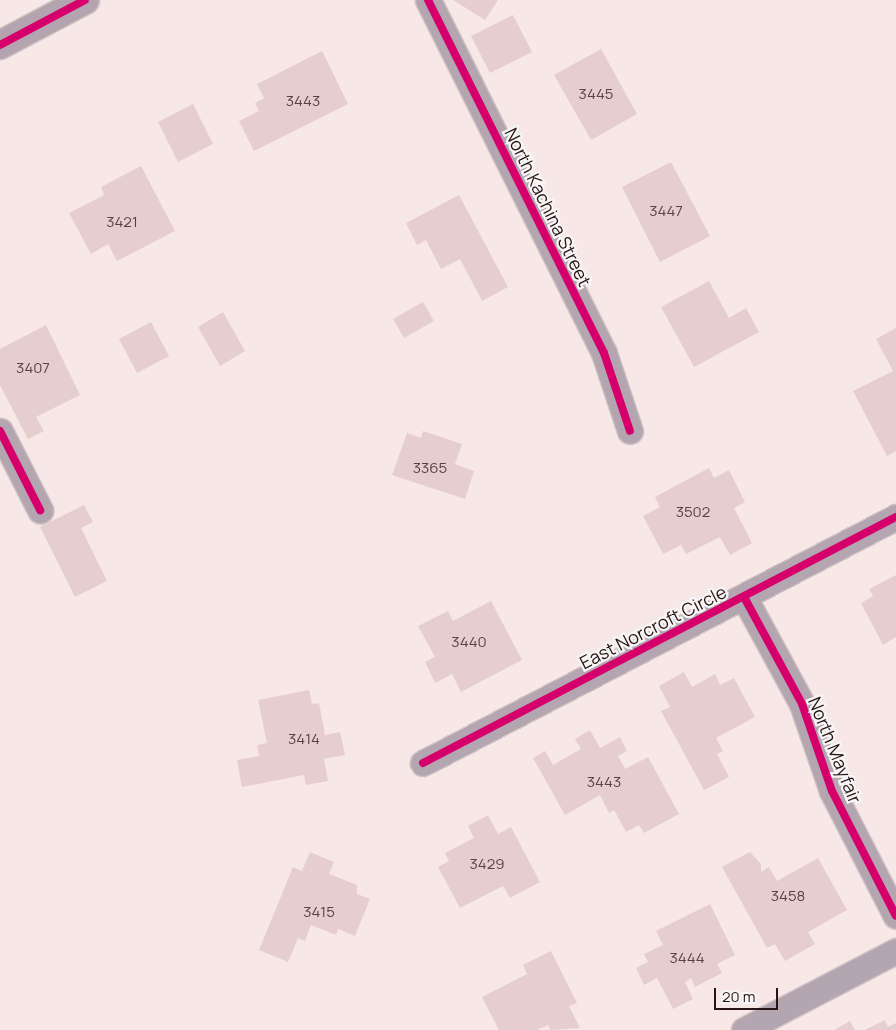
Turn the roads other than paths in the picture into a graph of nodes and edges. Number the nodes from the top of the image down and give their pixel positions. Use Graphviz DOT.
graph roads {
  1 [pos="85,0"];
  2 [pos="428,0"];
  3 [pos="0,45"];
  4 [pos="0,431"];
  5 [pos="630,431"];
  6 [pos="40,510"];
  7 [pos="896,517"];
  8 [pos="744,597"];
  9 [pos="423,763"];
  10 [pos="896,916"];
  11 [pos="896,951"];
  12 [pos="744,1030"];
  1 -- 3 [label="main road"];
  2 -- 5 [label="street, North Kachina Street"];
  4 -- 6 [label="street"];
  7 -- 8 [label="street, East Norcroft Circle"];
  8 -- 9 [label="street, East Norcroft Circle"];
  8 -- 10 [label="street, North Mayfair"];
  11 -- 12 [label="street"];
}
